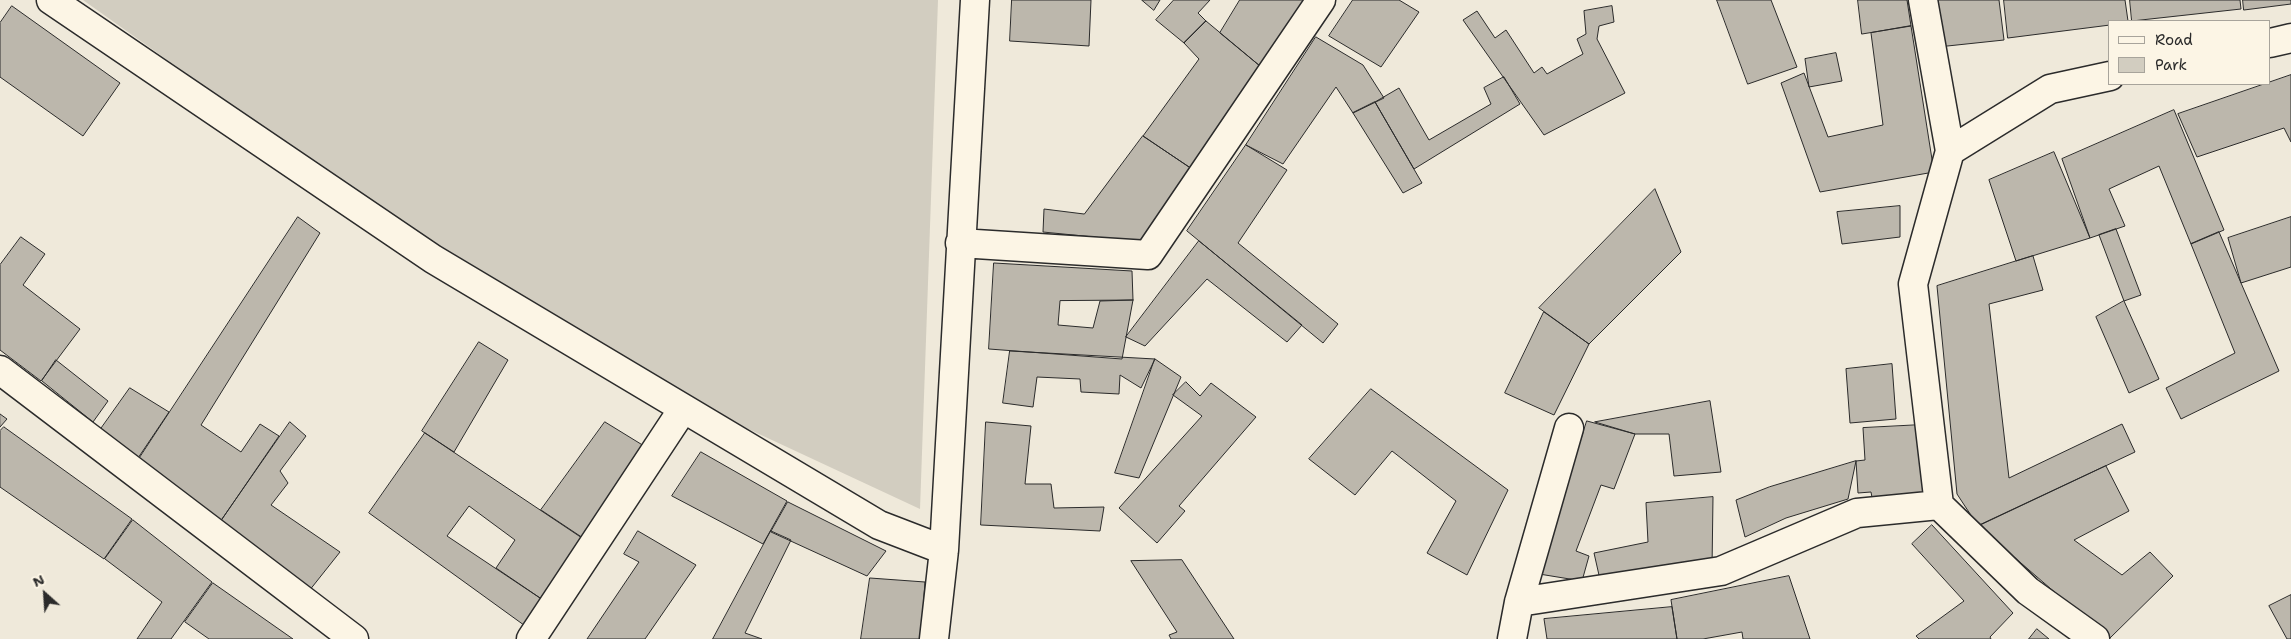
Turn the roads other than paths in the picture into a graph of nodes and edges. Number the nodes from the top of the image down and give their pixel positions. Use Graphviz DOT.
graph roads {
  1 [pos="51,0"];
  2 [pos="975,0"];
  3 [pos="1321,0"];
  4 [pos="1923,0"];
  5 [pos="2291,38"];
  6 [pos="2271,43"];
  7 [pos="2108,76"];
  8 [pos="1950,151"];
  9 [pos="960,243"];
  10 [pos="0,370"];
  11 [pos="684,409"];
  12 [pos="1569,428"];
  13 [pos="1939,505"];
  14 [pos="944,550"];
  15 [pos="1519,602"];
  16 [pos="354,639"];
  17 [pos="531,639"];
  18 [pos="934,639"];
  19 [pos="1512,639"];
  20 [pos="2095,639"];
  1 -- 11 [label="street"];
  2 -- 9 [label="street"];
  3 -- 9 [label="street"];
  4 -- 8 [label="street"];
  5 -- 6 [label="street"];
  7 -- 8 [label="street"];
  8 -- 13 [label="street"];
  9 -- 14 [label="street"];
  10 -- 16 [label="street"];
  11 -- 14 [label="street"];
  11 -- 17 [label="street"];
  12 -- 15 [label="street"];
  13 -- 15 [label="street"];
  13 -- 20 [label="street"];
  14 -- 18 [label="street"];
  15 -- 19 [label="street"];
}
